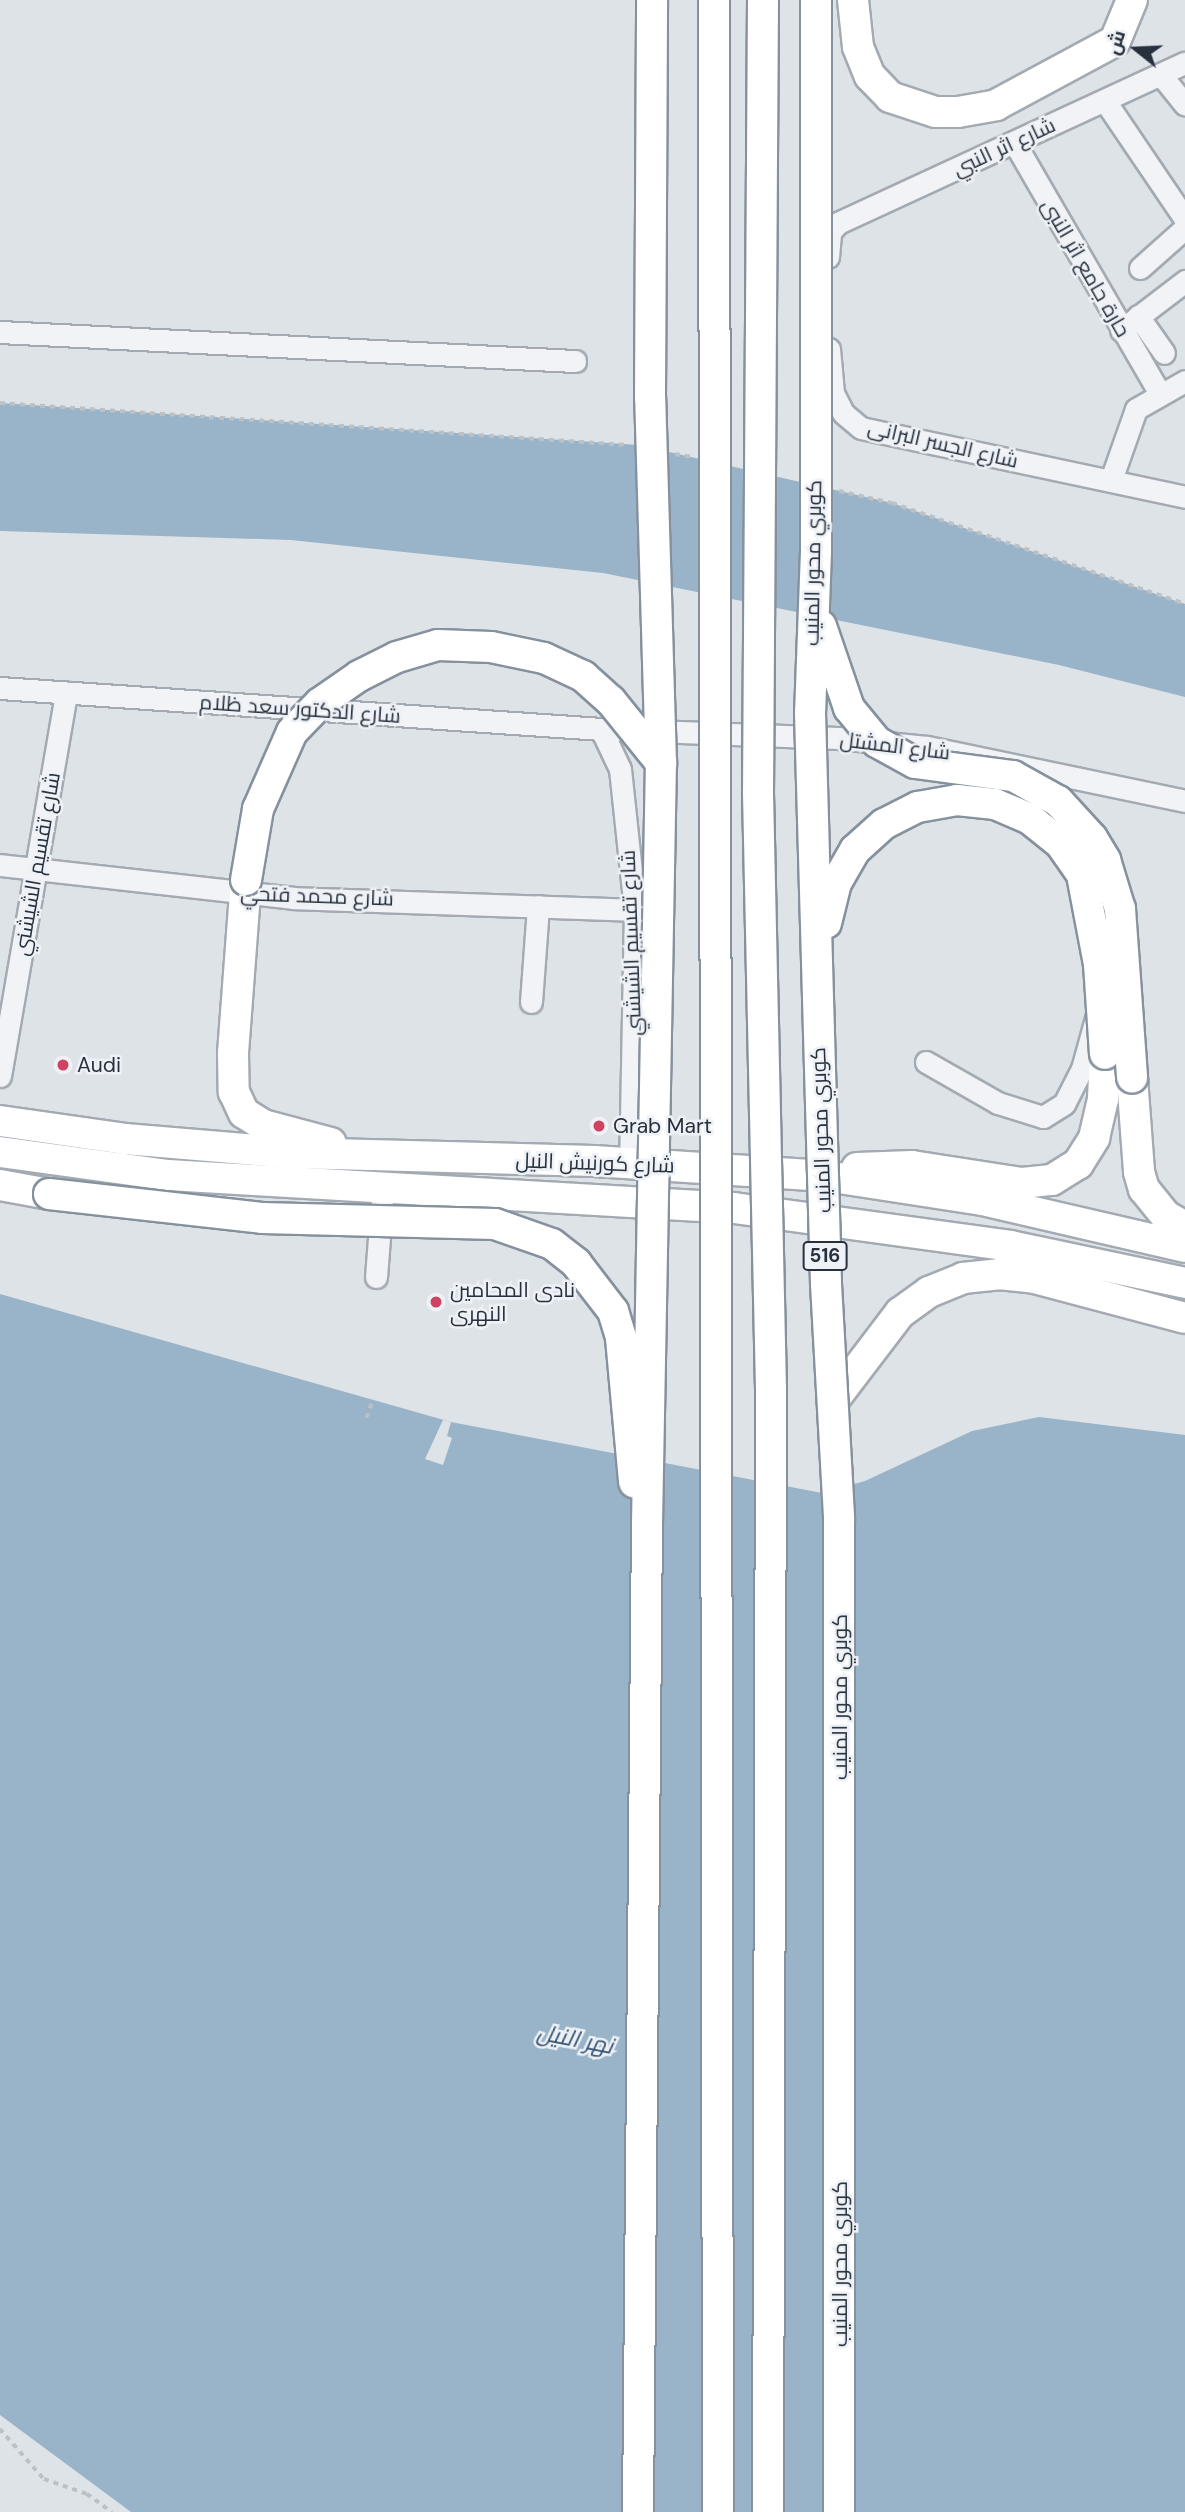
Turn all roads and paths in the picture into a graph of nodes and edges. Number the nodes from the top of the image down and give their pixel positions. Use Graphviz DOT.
graph roads {
  1 [pos="652,0"];
  2 [pos="714,0"];
  3 [pos="763,0"];
  4 [pos="816,0"];
  5 [pos="853,0"];
  6 [pos="1132,0"];
  7 [pos="1184,62"];
  8 [pos="1161,75"];
  9 [pos="1105,101"];
  10 [pos="1185,106"];
  11 [pos="1014,142"];
  12 [pos="1185,219"];
  13 [pos="1185,228"];
  14 [pos="830,232"];
  15 [pos="1140,268"];
  16 [pos="1185,281"];
  17 [pos="1138,316"];
  18 [pos="1121,330"];
  19 [pos="0,332"];
  20 [pos="1164,353"];
  21 [pos="575,361"];
  22 [pos="1185,381"];
  23 [pos="1160,394"];
  24 [pos="0,403"];
  25 [pos="639,446"];
  26 [pos="666,452"];
  27 [pos="706,461"];
  28 [pos="1111,480"];
  29 [pos="826,488"];
  30 [pos="1185,497"];
  31 [pos="1185,604"];
  32 [pos="815,608"];
  33 [pos="0,688"];
  34 [pos="66,693"];
  35 [pos="601,729"];
  36 [pos="661,763"];
  37 [pos="1018,765"];
  38 [pos="1185,801"];
  39 [pos="0,865"];
  40 [pos="36,871"];
  41 [pos="246,887"];
  42 [pos="538,906"];
  43 [pos="635,910"];
  44 [pos="817,997"];
  45 [pos="531,1002"];
  46 [pos="1,1062"];
  47 [pos="926,1062"];
  48 [pos="0,1121"];
  49 [pos="0,1152"];
  50 [pos="382,1156"];
  51 [pos="629,1162"];
  52 [pos="826,1176"];
  53 [pos="0,1185"];
  54 [pos="383,1186"];
  55 [pos="1185,1227"];
  56 [pos="1185,1247"];
  57 [pos="376,1277"];
  58 [pos="1185,1283"];
  59 [pos="1185,1318"];
  60 [pos="836,1397"];
  61 [pos="373,1400"];
  62 [pos="366,1418"];
  63 [pos="647,1524"];
  64 [pos="0,2429"];
  65 [pos="112,2512"];
  66 [pos="638,2512"];
  67 [pos="718,2512"];
  68 [pos="768,2512"];
  69 [pos="839,2512"];
  1 -- 36 [label="highway, bridge"];
  2 -- 67 [label="highway, bridge"];
  3 -- 68 [label="highway, bridge"];
  4 -- 32 [label="highway, كوبري محور المنيب / 516, bridge"];
  5 -- 6 [label="highway"];
  7 -- 8 [label="street, شارع اثر النبي"];
  8 -- 9 [label="street, شارع اثر النبي"];
  8 -- 10 [label="street"];
  9 -- 11 [label="street, شارع اثر النبي"];
  9 -- 12 [label="street"];
  11 -- 14 [label="street, شارع اثر النبي"];
  11 -- 18 [label="street, حارة جامع اثر النبى"];
  13 -- 15 [label="street"];
  14 -- 28 [label="street, شارع الجسر البرانى"];
  16 -- 17 [label="street"];
  17 -- 18 [label="street"];
  17 -- 20 [label="street"];
  18 -- 23 [label="street, حارة جامع اثر النبى"];
  19 -- 21 [label="street"];
  22 -- 23 [label="street"];
  23 -- 28 [label="street"];
  24 -- 25 [label="path"];
  26 -- 27 [label="path"];
  28 -- 30 [label="street, شارع الجسر البرانى"];
  29 -- 31 [label="path"];
  32 -- 44 [label="highway, كوبري محور المنيب / 516, bridge"];
  32 -- 55 [label="highway, bridge"];
  33 -- 34 [label="street, شارع الدكتور سعد ظلام"];
  34 -- 35 [label="street, شارع الدكتور سعد ظلام"];
  34 -- 40 [label="street, شارع تقسيم الشيشني"];
  35 -- 37 [label="street, شارع المشتل"];
  35 -- 43 [label="street, شارع تقسيم الشيشني"];
  36 -- 41 [label="highway, bridge"];
  36 -- 63 [label="highway, bridge"];
  37 -- 38 [label="street, شارع المشتل"];
  37 -- 47 [label="street"];
  39 -- 40 [label="street, شارع محمد فتحي"];
  40 -- 41 [label="street, شارع محمد فتحي"];
  40 -- 46 [label="street, شارع تقسيم الشيشني"];
  41 -- 42 [label="street, شارع محمد فتحي"];
  41 -- 50 [label="highway"];
  42 -- 43 [label="street, شارع محمد فتحي"];
  42 -- 45 [label="street"];
  43 -- 51 [label="street, شارع تقسيم الشيشني"];
  44 -- 52 [label="highway, bridge"];
  44 -- 60 [label="highway, كوبري محور المنيب / 516, bridge"];
  48 -- 50 [label="highway, شارع كورنيش النيل"];
  49 -- 54 [label="highway, شارع كورنيش النيل"];
  50 -- 51 [label="highway, شارع كورنيش النيل"];
  51 -- 52 [label="highway, شارع كورنيش النيل"];
  52 -- 56 [label="highway, شارع كورنيش النيل"];
  53 -- 63 [label="highway, bridge"];
  54 -- 57 [label="street"];
  54 -- 58 [label="highway, شارع كورنيش النيل"];
  59 -- 60 [label="highway"];
  60 -- 69 [label="highway, كوبري محور المنيب / 516, bridge"];
  61 -- 62 [label="path"];
  63 -- 66 [label="highway, bridge"];
  64 -- 65 [label="path"];
}
